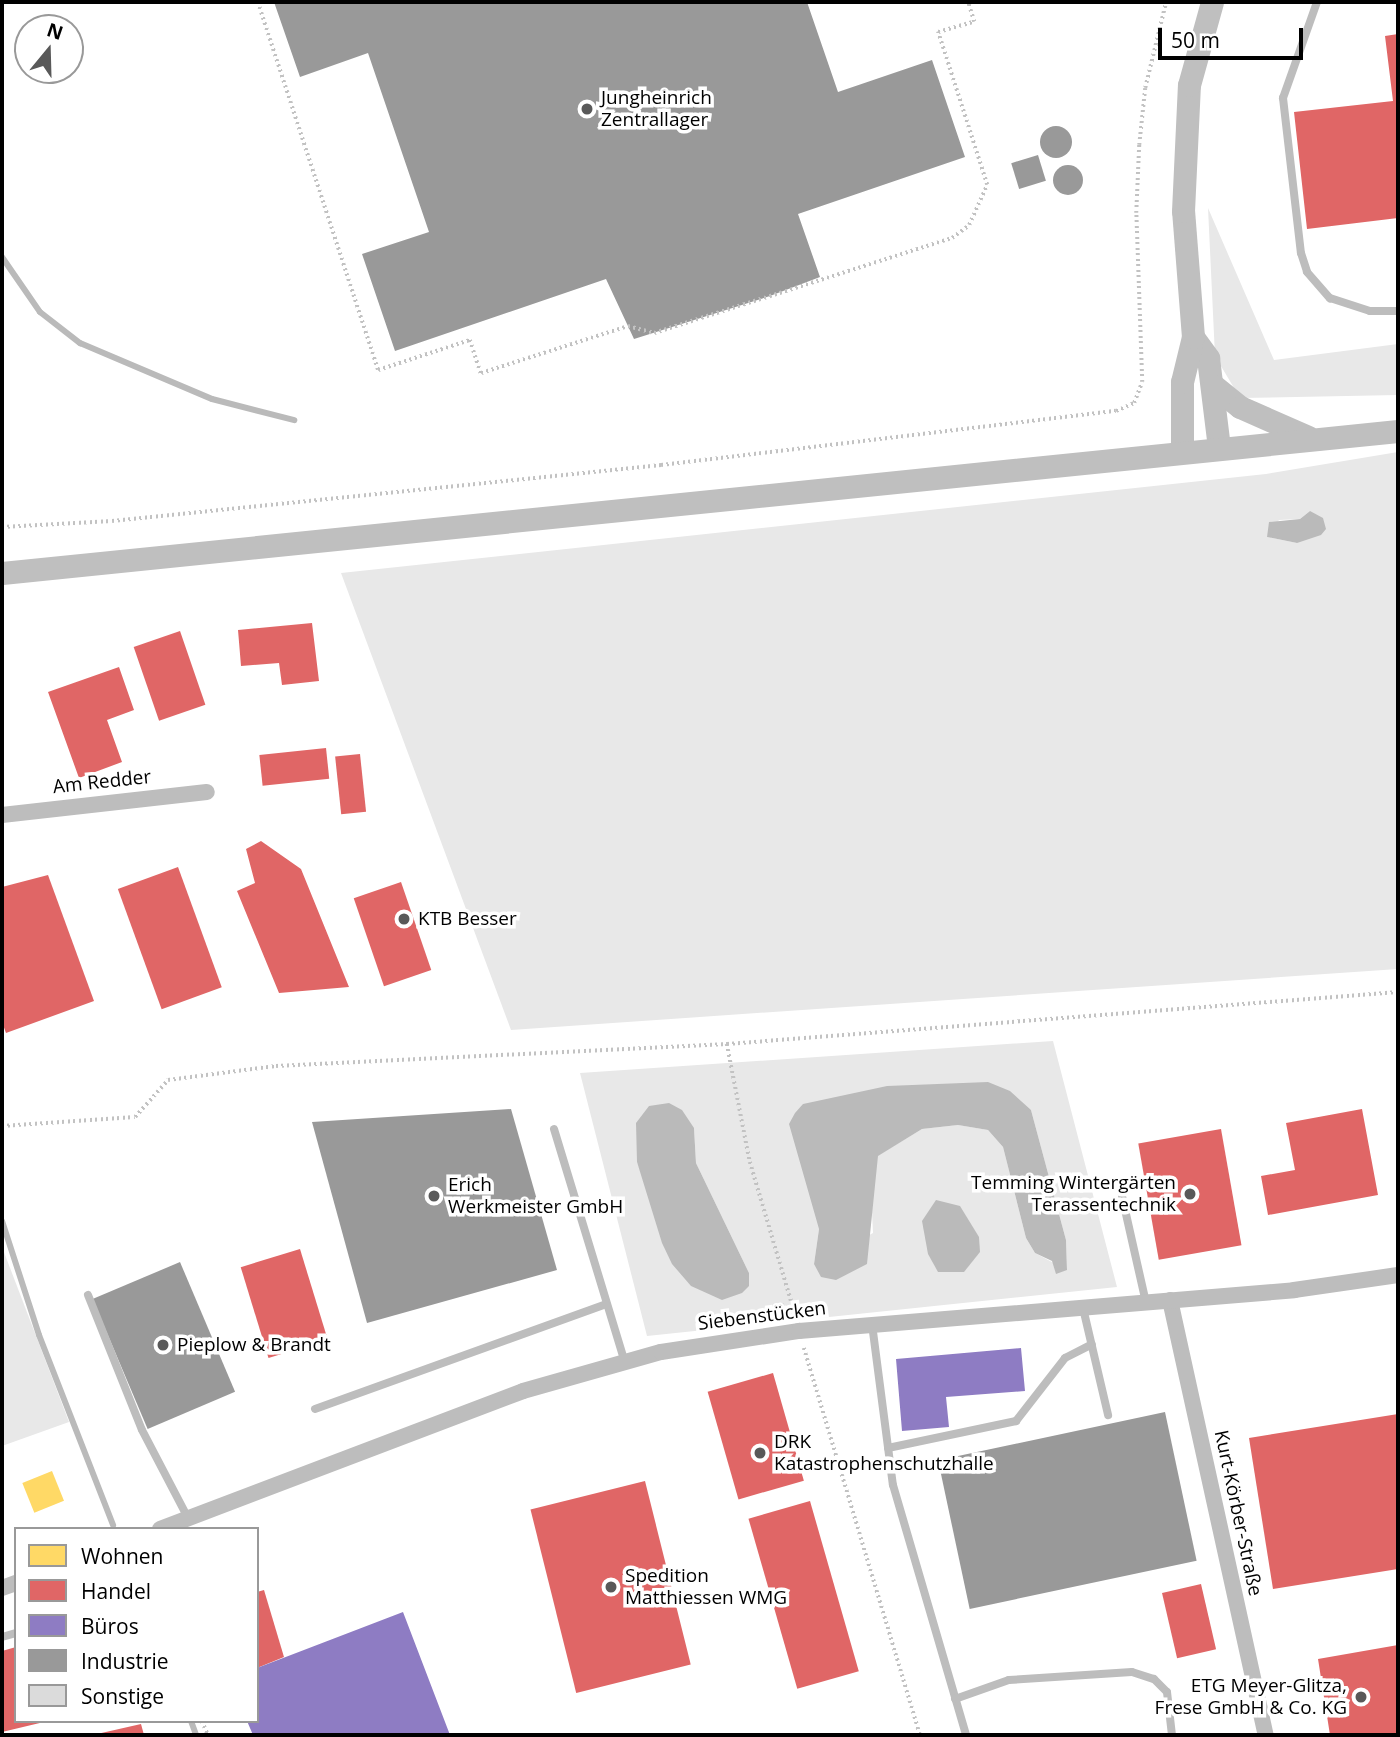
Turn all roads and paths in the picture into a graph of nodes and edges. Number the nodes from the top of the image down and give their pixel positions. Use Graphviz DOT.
graph roads {
  1 [pos="258,2"];
  2 [pos="968,2"];
  3 [pos="1166,2"];
  4 [pos="1212,2"];
  5 [pos="1317,2"];
  6 [pos="1398,311"];
  7 [pos="1193,337"];
  8 [pos="1214,386"];
  9 [pos="1398,431"];
  10 [pos="1311,438"];
  11 [pos="1219,448"];
  12 [pos="1182,452"];
  13 [pos="2,527"];
  14 [pos="2,573"];
  15 [pos="206,792"];
  16 [pos="2,815"];
  17 [pos="1398,992"];
  18 [pos="727,1044"];
  19 [pos="2,1126"];
  20 [pos="554,1129"];
  21 [pos="1119,1184"];
  22 [pos="1398,1275"];
  23 [pos="88,1296"];
  24 [pos="1170,1300"];
  25 [pos="1146,1303"];
  26 [pos="606,1304"];
  27 [pos="1083,1308"];
  28 [pos="872,1324"];
  29 [pos="799,1331"];
  30 [pos="1092,1344"];
  31 [pos="624,1360"];
  32 [pos="315,1409"];
  33 [pos="1108,1415"];
  34 [pos="888,1448"];
  35 [pos="188,1518"];
  36 [pos="165,1527"];
  37 [pos="955,1699"];
  38 [pos="920,1735"];
  39 [pos="966,1735"];
  40 [pos="1172,1735"];
  41 [pos="1266,1735"];
  1 -- 2 [label="path"];
  3 -- 13 [label="path"];
  4 -- 7 [label="main road"];
  5 -- 6 [label="lane"];
  7 -- 8 [label="main road"];
  7 -- 12 [label="main road"];
  8 -- 10 [label="main road"];
  8 -- 11 [label="main road"];
  9 -- 10 [label="main road"];
  10 -- 11 [label="main road"];
  11 -- 12 [label="main road"];
  12 -- 14 [label="main road"];
  15 -- 16 [label="street, Am Redder"];
  17 -- 18 [label="path"];
  18 -- 19 [label="path"];
  18 -- 29 [label="path"];
  20 -- 26 [label="lane"];
  21 -- 25 [label="lane"];
  22 -- 24 [label="street, Siebenstücken"];
  23 -- 35 [label="lane"];
  24 -- 25 [label="street, Siebenstücken"];
  24 -- 41 [label="street, Kurt-Körber-Straße"];
  25 -- 27 [label="street, Siebenstücken"];
  26 -- 31 [label="lane"];
  26 -- 32 [label="lane"];
  27 -- 28 [label="street, Siebenstücken"];
  27 -- 30 [label="lane"];
  28 -- 29 [label="street, Siebenstücken"];
  28 -- 34 [label="lane"];
  29 -- 31 [label="street, Siebenstücken"];
  29 -- 38 [label="path"];
  30 -- 33 [label="lane"];
  30 -- 34 [label="lane"];
  31 -- 35 [label="street, Siebenstücken"];
  34 -- 37 [label="lane"];
  35 -- 36 [label="street, Siebenstücken"];
  37 -- 39 [label="lane"];
  37 -- 40 [label="lane"];
}
